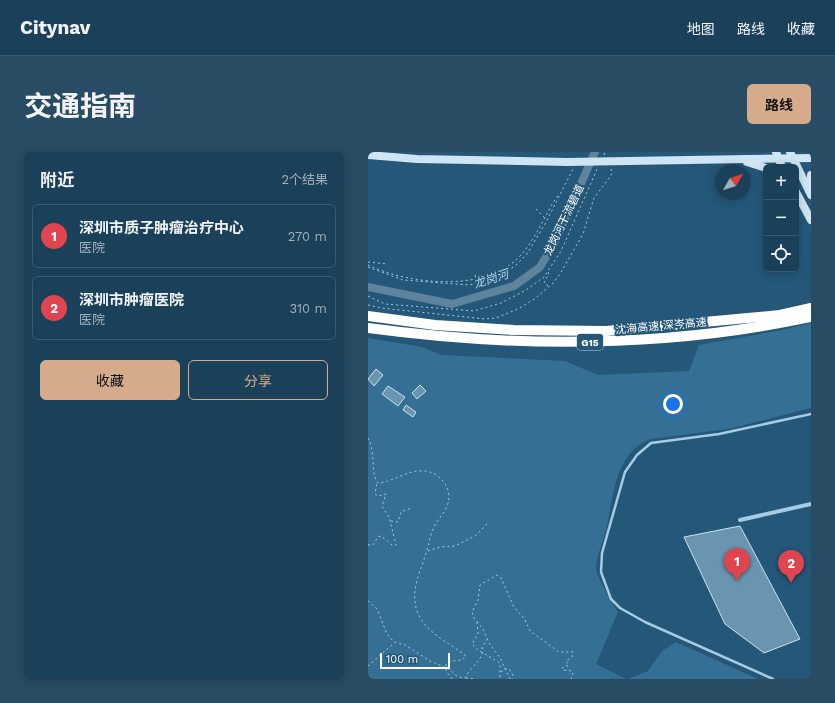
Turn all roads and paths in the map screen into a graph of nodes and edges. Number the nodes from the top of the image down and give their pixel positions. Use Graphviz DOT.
graph roads {
  1 [pos="605,152"];
  2 [pos="368,155"];
  3 [pos="777,155"];
  4 [pos="791,155"];
  5 [pos="811,158"];
  6 [pos="602,159"];
  7 [pos="736,160"];
  8 [pos="611,162"];
  9 [pos="571,164"];
  10 [pos="599,166"];
  11 [pos="763,167"];
  12 [pos="811,175"];
  13 [pos="560,195"];
  14 [pos="811,195"];
  15 [pos="799,198"];
  16 [pos="536,209"];
  17 [pos="544,217"];
  18 [pos="811,220"];
  19 [pos="368,262"];
  20 [pos="387,264"];
  21 [pos="368,265"];
  22 [pos="368,267"];
  23 [pos="547,271"];
  24 [pos="475,276"];
  25 [pos="476,280"];
  26 [pos="548,286"];
  27 [pos="368,296"];
  28 [pos="368,305"];
  29 [pos="811,308"];
  30 [pos="368,316"];
  31 [pos="811,317"];
  32 [pos="368,328"];
  33 [pos="811,414"];
  34 [pos="368,438"];
  35 [pos="377,482"];
  36 [pos="811,504"];
  37 [pos="411,508"];
  38 [pos="740,520"];
  39 [pos="390,521"];
  40 [pos="487,524"];
  41 [pos="368,545"];
  42 [pos="427,551"];
  43 [pos="368,601"];
  44 [pos="476,622"];
  45 [pos="487,639"];
  46 [pos="394,642"];
  47 [pos="368,666"];
  48 [pos="445,667"];
  49 [pos="465,678"];
  50 [pos="469,678"];
  51 [pos="452,679"];
  52 [pos="476,679"];
  53 [pos="500,679"];
  54 [pos="511,679"];
  55 [pos="571,679"];
  56 [pos="773,679"];
  1 -- 6 [label="path"];
  2 -- 9 [label="main road"];
  3 -- 4 [label="main road"];
  3 -- 7 [label="main road"];
  4 -- 5 [label="main road"];
  4 -- 14 [label="main road"];
  7 -- 8 [label="main road"];
  7 -- 11 [label="main road"];
  8 -- 9 [label="main road"];
  8 -- 26 [label="path"];
  9 -- 13 [label="path, 龙岗河干流碧道"];
  10 -- 23 [label="path, 龙岗河干流碧道"];
  12 -- 14 [label="main road"];
  13 -- 17 [label="path"];
  13 -- 22 [label="path, 龙岗河干流碧道"];
  15 -- 18 [label="main road"];
  16 -- 17 [label="path"];
  17 -- 25 [label="path"];
  19 -- 20 [label="path"];
  21 -- 25 [label="path"];
  23 -- 26 [label="path"];
  23 -- 27 [label="path, 龙岗河干流碧道"];
  24 -- 25 [label="path"];
  26 -- 28 [label="path"];
  29 -- 30 [label="highway, 沈海高速 深岑高速 / G15"];
  31 -- 32 [label="highway, 沈海高速 深岑高速 / G15"];
  33 -- 56 [label="lane"];
  34 -- 35 [label="path"];
  35 -- 39 [label="path"];
  35 -- 42 [label="path"];
  36 -- 38 [label="street"];
  37 -- 39 [label="path"];
  39 -- 41 [label="path"];
  40 -- 42 [label="path"];
  42 -- 48 [label="path"];
  43 -- 46 [label="path"];
  44 -- 45 [label="path"];
  44 -- 53 [label="path"];
  44 -- 55 [label="path"];
  45 -- 49 [label="path"];
  45 -- 54 [label="path"];
  46 -- 47 [label="path"];
  46 -- 48 [label="path"];
  48 -- 49 [label="path"];
  48 -- 51 [label="path"];
  49 -- 50 [label="path"];
  50 -- 52 [label="path"];
  53 -- 54 [label="path"];
}
